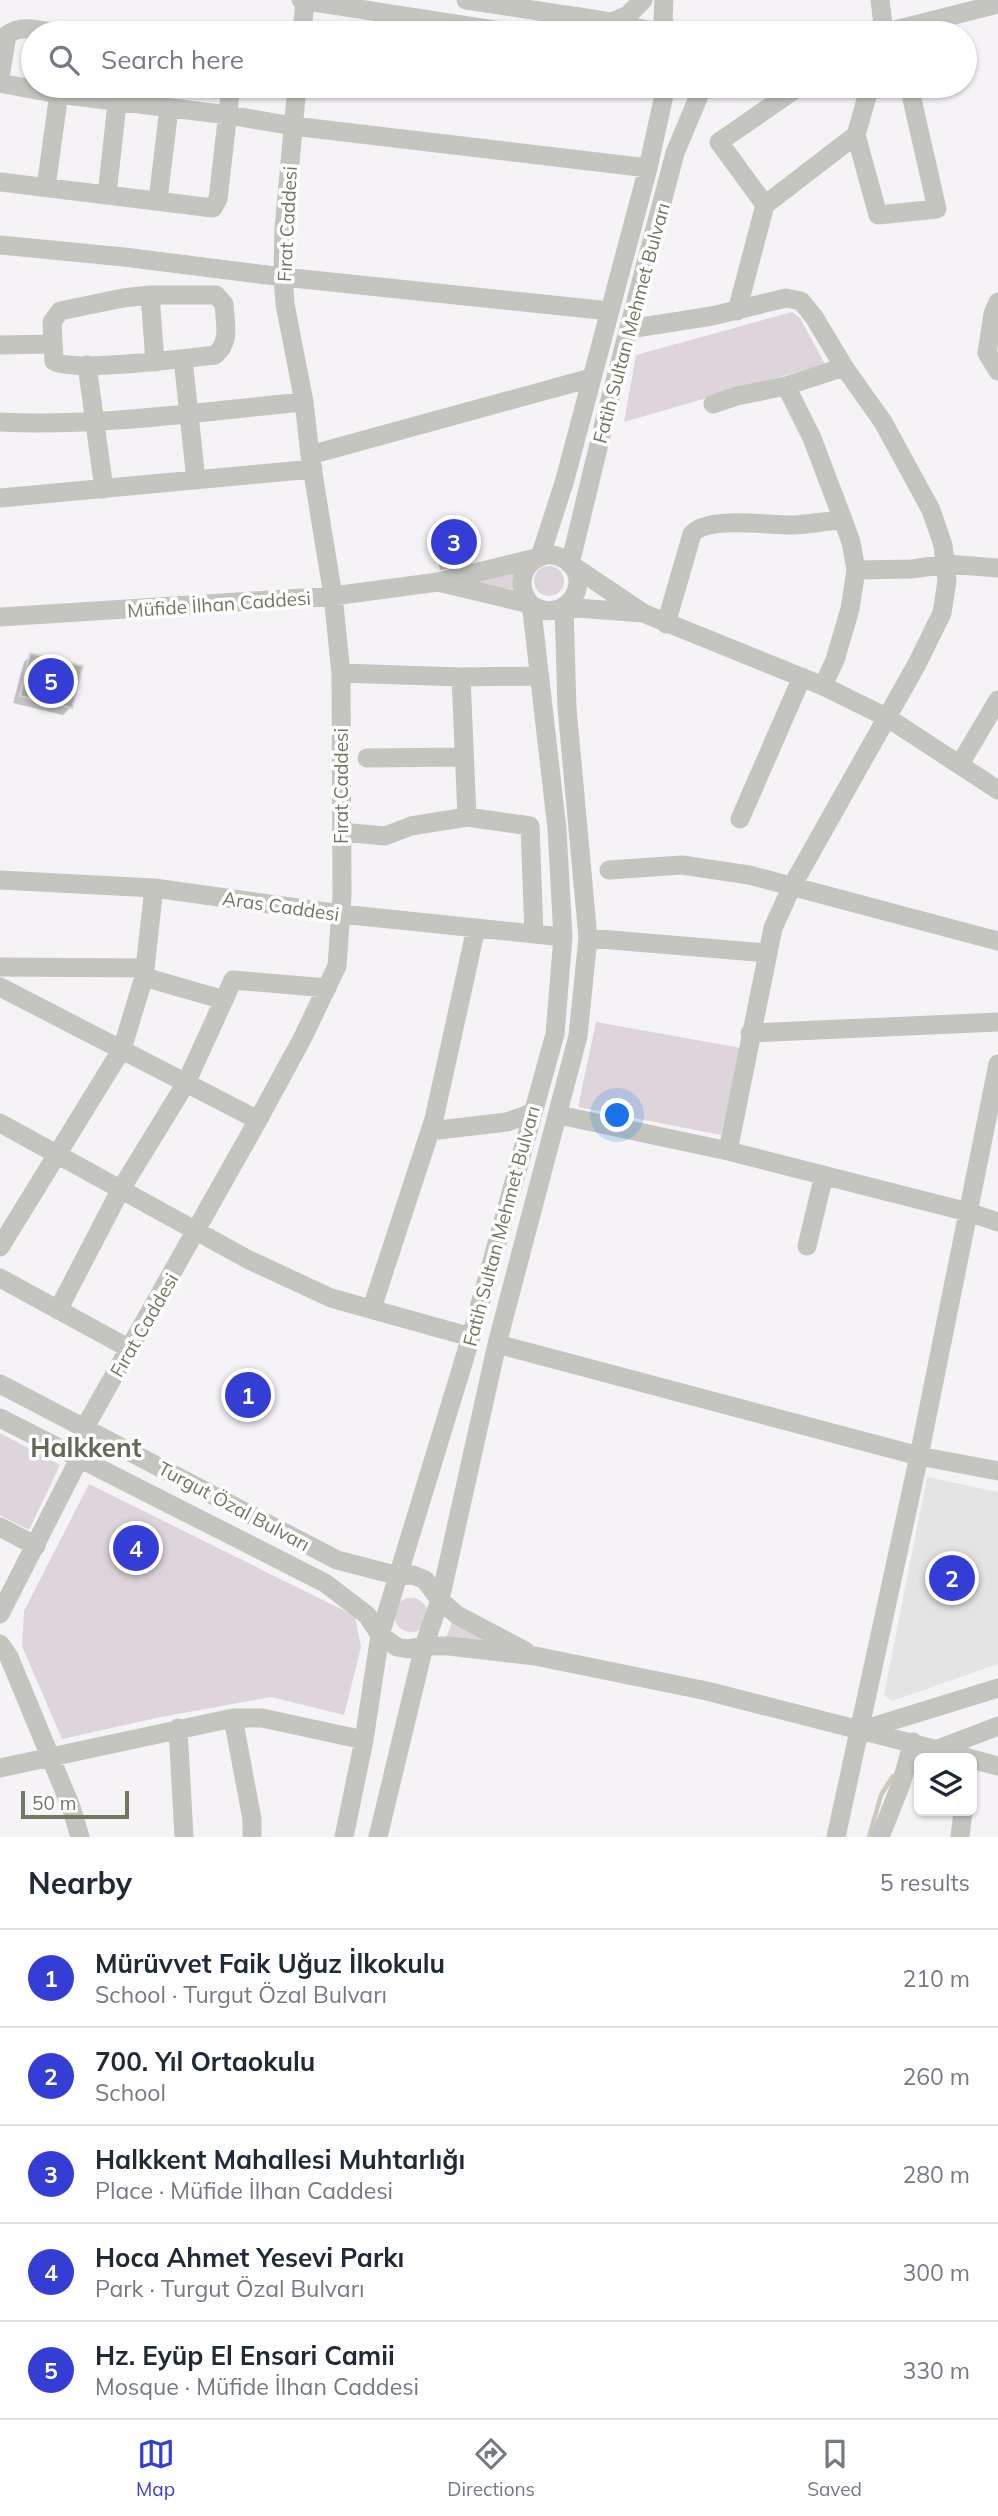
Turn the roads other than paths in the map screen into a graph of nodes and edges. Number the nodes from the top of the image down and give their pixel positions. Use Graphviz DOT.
graph roads {
  1 [pos="303,0"];
  2 [pos="466,0"];
  3 [pos="643,0"];
  4 [pos="664,0"];
  5 [pos="880,0"];
  6 [pos="486,1"];
  7 [pos="998,4"];
  8 [pos="302,21"];
  9 [pos="437,21"];
  10 [pos="606,21"];
  11 [pos="614,21"];
  12 [pos="663,21"];
  13 [pos="882,21"];
  14 [pos="931,21"];
  15 [pos="21,28"];
  16 [pos="0,77"];
  17 [pos="0,83"];
  18 [pos="21,85"];
  19 [pos="58,98"];
  20 [pos="117,98"];
  21 [pos="135,98"];
  22 [pos="230,98"];
  23 [pos="296,98"];
  24 [pos="663,98"];
  25 [pos="698,98"];
  26 [pos="783,98"];
  27 [pos="867,98"];
  28 [pos="912,98"];
  29 [pos="169,108"];
  30 [pos="228,115"];
  31 [pos="293,126"];
  32 [pos="856,135"];
  33 [pos="648,168"];
  34 [pos="0,182"];
  35 [pos="46,187"];
  36 [pos="107,194"];
  37 [pos="158,200"];
  38 [pos="765,205"];
  39 [pos="0,246"];
  40 [pos="282,277"];
  41 [pos="150,295"];
  42 [pos="998,302"];
  43 [pos="610,310"];
  44 [pos="737,311"];
  45 [pos="629,329"];
  46 [pos="53,344"];
  47 [pos="0,345"];
  48 [pos="183,359"];
  49 [pos="155,362"];
  50 [pos="88,365"];
  51 [pos="844,367"];
  52 [pos="998,371"];
  53 [pos="592,378"];
  54 [pos="786,386"];
  55 [pos="304,402"];
  56 [pos="713,404"];
  57 [pos="187,413"];
  58 [pos="94,420"];
  59 [pos="0,422"];
  60 [pos="311,462"];
  61 [pos="196,480"];
  62 [pos="104,489"];
  63 [pos="0,498"];
  64 [pos="843,520"];
  65 [pos="540,557"];
  66 [pos="570,564"];
  67 [pos="947,564"];
  68 [pos="998,568"];
  69 [pos="856,570"];
  70 [pos="438,582"];
  71 [pos="333,596"];
  72 [pos="530,604"];
  73 [pos="564,607"];
  74 [pos="643,613"];
  75 [pos="0,617"];
  76 [pos="666,624"];
  77 [pos="341,673"];
  78 [pos="540,676"];
  79 [pos="461,677"];
  80 [pos="802,677"];
  81 [pos="822,686"];
  82 [pos="998,700"];
  83 [pos="888,718"];
  84 [pos="464,757"];
  85 [pos="367,758"];
  86 [pos="960,764"];
  87 [pos="998,790"];
  88 [pos="467,817"];
  89 [pos="740,819"];
  90 [pos="341,832"];
  91 [pos="609,870"];
  92 [pos="0,880"];
  93 [pos="792,886"];
  94 [pos="154,888"];
  95 [pos="341,914"];
  96 [pos="476,928"];
  97 [pos="534,934"];
  98 [pos="563,937"];
  99 [pos="587,938"];
  100 [pos="998,941"];
  101 [pos="768,953"];
  102 [pos="0,967"];
  103 [pos="145,972"];
  104 [pos="0,987"];
  105 [pos="327,988"];
  106 [pos="224,1000"];
  107 [pos="998,1022"];
  108 [pos="750,1033"];
  109 [pos="122,1049"];
  110 [pos="998,1064"];
  111 [pos="186,1083"];
  112 [pos="532,1113"];
  113 [pos="559,1115"];
  114 [pos="258,1119"];
  115 [pos="0,1123"];
  116 [pos="430,1130"];
  117 [pos="728,1151"];
  118 [pos="56,1153"];
  119 [pos="824,1175"];
  120 [pos="121,1189"];
  121 [pos="968,1212"];
  122 [pos="998,1222"];
  123 [pos="197,1231"];
  124 [pos="807,1246"];
  125 [pos="0,1247"];
  126 [pos="0,1278"];
  127 [pos="372,1308"];
  128 [pos="58,1310"];
  129 [pos="471,1337"];
  130 [pos="497,1344"];
  131 [pos="130,1349"];
  132 [pos="0,1384"];
  133 [pos="0,1419"];
  134 [pos="85,1427"];
  135 [pos="919,1456"];
  136 [pos="79,1459"];
  137 [pos="998,1471"];
  138 [pos="0,1527"];
  139 [pos="36,1546"];
  140 [pos="398,1576"];
  141 [pos="440,1600"];
  142 [pos="0,1614"];
  143 [pos="380,1635"];
  144 [pos="0,1644"];
  145 [pos="424,1646"];
  146 [pos="535,1656"];
  147 [pos="998,1688"];
  148 [pos="233,1718"];
  149 [pos="998,1726"];
  150 [pos="178,1728"];
  151 [pos="858,1731"];
  152 [pos="364,1740"];
  153 [pos="913,1742"];
  154 [pos="939,1749"];
  155 [pos="952,1753"];
  156 [pos="50,1756"];
  157 [pos="977,1760"];
  158 [pos="998,1766"];
  159 [pos="0,1768"];
  160 [pos="962,1816"];
  161 [pos="80,1837"];
  162 [pos="184,1837"];
  163 [pos="252,1837"];
  164 [pos="344,1837"];
  165 [pos="377,1837"];
  166 [pos="836,1837"];
  167 [pos="880,1837"];
  168 [pos="960,1837"];
  1 -- 8 [label="street"];
  1 -- 9 [label="street"];
  2 -- 6 [label="street"];
  3 -- 11 [label="street"];
  4 -- 12 [label="street"];
  5 -- 13 [label="street"];
  6 -- 10 [label="street"];
  7 -- 14 [label="street"];
  15 -- 16 [label="street"];
  17 -- 18 [label="street"];
  19 -- 35 [label="street"];
  20 -- 36 [label="street"];
  21 -- 29 [label="street"];
  22 -- 30 [label="street"];
  23 -- 31 [label="street, Fırat Caddesi"];
  24 -- 33 [label="street, Fatih Sultan Mehmet Bulvarı"];
  25 -- 45 [label="street, Fatih Sultan Mehmet Bulvarı"];
  26 -- 38 [label="street"];
  27 -- 32 [label="street"];
  28 -- 32 [label="street"];
  29 -- 30 [label="street"];
  29 -- 37 [label="street"];
  30 -- 31 [label="street"];
  30 -- 37 [label="street"];
  31 -- 33 [label="street"];
  31 -- 40 [label="street, Fırat Caddesi"];
  32 -- 38 [label="street"];
  33 -- 43 [label="street, Fatih Sultan Mehmet Bulvarı"];
  34 -- 35 [label="street"];
  35 -- 36 [label="street"];
  36 -- 37 [label="street"];
  38 -- 44 [label="street"];
  39 -- 40 [label="street"];
  40 -- 43 [label="street"];
  40 -- 55 [label="street, Fırat Caddesi"];
  41 -- 46 [label="street"];
  41 -- 48 [label="street"];
  41 -- 49 [label="street"];
  42 -- 52 [label="street"];
  43 -- 53 [label="street, Fatih Sultan Mehmet Bulvarı"];
  44 -- 45 [label="street"];
  44 -- 51 [label="street"];
  45 -- 66 [label="street, Fatih Sultan Mehmet Bulvarı"];
  46 -- 47 [label="street"];
  46 -- 50 [label="street"];
  48 -- 49 [label="street"];
  48 -- 57 [label="street"];
  49 -- 50 [label="street"];
  50 -- 58 [label="street"];
  51 -- 54 [label="street"];
  51 -- 67 [label="street"];
  53 -- 60 [label="street"];
  53 -- 65 [label="street, Fatih Sultan Mehmet Bulvarı"];
  54 -- 56 [label="street"];
  54 -- 64 [label="street"];
  55 -- 57 [label="street"];
  55 -- 60 [label="street, Fırat Caddesi"];
  57 -- 58 [label="street"];
  57 -- 61 [label="street"];
  58 -- 59 [label="street"];
  58 -- 62 [label="street"];
  60 -- 61 [label="street"];
  60 -- 71 [label="street, Fırat Caddesi"];
  61 -- 62 [label="street"];
  62 -- 63 [label="street"];
  64 -- 69 [label="street"];
  64 -- 76 [label="street"];
  65 -- 66 [label="street"];
  65 -- 70 [label="street"];
  65 -- 72 [label="street"];
  66 -- 73 [label="street"];
  66 -- 74 [label="street"];
  67 -- 68 [label="street"];
  67 -- 69 [label="street"];
  67 -- 83 [label="street"];
  69 -- 81 [label="street"];
  70 -- 71 [label="street, Müfide İlhan Caddesi"];
  70 -- 72 [label="street"];
  71 -- 75 [label="street, Müfide İlhan Caddesi"];
  71 -- 77 [label="street, Fırat Caddesi"];
  72 -- 73 [label="street"];
  72 -- 78 [label="street, Fatih Sultan Mehmet Bulvarı"];
  73 -- 74 [label="street"];
  73 -- 99 [label="street, Fatih Sultan Mehmet Bulvarı"];
  74 -- 76 [label="street"];
  76 -- 80 [label="street"];
  77 -- 79 [label="street"];
  77 -- 90 [label="street, Fırat Caddesi"];
  78 -- 79 [label="street"];
  78 -- 98 [label="street, Fatih Sultan Mehmet Bulvarı"];
  79 -- 84 [label="street"];
  80 -- 81 [label="street"];
  80 -- 89 [label="street"];
  81 -- 83 [label="street"];
  82 -- 86 [label="street"];
  83 -- 86 [label="street"];
  83 -- 93 [label="street"];
  84 -- 85 [label="street"];
  84 -- 88 [label="street"];
  86 -- 87 [label="street"];
  88 -- 90 [label="street"];
  88 -- 97 [label="street"];
  90 -- 95 [label="street, Fırat Caddesi"];
  91 -- 93 [label="street"];
  92 -- 94 [label="street, Aras Caddesi"];
  93 -- 100 [label="street"];
  93 -- 101 [label="street"];
  94 -- 95 [label="street, Aras Caddesi"];
  94 -- 103 [label="street"];
  95 -- 96 [label="street, Aras Caddesi"];
  95 -- 105 [label="street, Fırat Caddesi"];
  96 -- 97 [label="street, Aras Caddesi"];
  96 -- 116 [label="street"];
  97 -- 98 [label="street, Aras Caddesi"];
  98 -- 112 [label="street, Fatih Sultan Mehmet Bulvarı"];
  99 -- 101 [label="street"];
  99 -- 113 [label="street, Fatih Sultan Mehmet Bulvarı"];
  101 -- 108 [label="street"];
  102 -- 103 [label="street"];
  103 -- 106 [label="street"];
  103 -- 109 [label="street"];
  104 -- 109 [label="street"];
  105 -- 106 [label="street"];
  105 -- 114 [label="street, Fırat Caddesi"];
  106 -- 111 [label="street"];
  107 -- 108 [label="street"];
  108 -- 117 [label="street"];
  109 -- 111 [label="street"];
  109 -- 118 [label="street"];
  110 -- 121 [label="street"];
  111 -- 114 [label="street"];
  111 -- 120 [label="street"];
  112 -- 116 [label="street"];
  112 -- 129 [label="street, Fatih Sultan Mehmet Bulvarı"];
  113 -- 117 [label="street"];
  113 -- 130 [label="street, Fatih Sultan Mehmet Bulvarı"];
  114 -- 123 [label="street, Fırat Caddesi"];
  115 -- 118 [label="street"];
  116 -- 127 [label="street"];
  117 -- 119 [label="street"];
  118 -- 120 [label="street"];
  118 -- 125 [label="street"];
  119 -- 121 [label="street"];
  119 -- 124 [label="street"];
  120 -- 123 [label="street"];
  120 -- 128 [label="street"];
  121 -- 122 [label="street"];
  121 -- 135 [label="street"];
  123 -- 127 [label="street"];
  123 -- 131 [label="street, Fırat Caddesi"];
  126 -- 128 [label="street"];
  127 -- 129 [label="street"];
  128 -- 131 [label="street"];
  129 -- 140 [label="street, Fatih Sultan Mehmet Bulvarı"];
  130 -- 135 [label="street"];
  130 -- 141 [label="street, Fatih Sultan Mehmet Bulvarı"];
  131 -- 134 [label="street, Fırat Caddesi"];
  132 -- 134 [label="street, Turgut Özal Bulvarı"];
  133 -- 136 [label="street, Turgut Özal Bulvarı"];
  134 -- 140 [label="street, Turgut Özal Bulvarı"];
  135 -- 137 [label="street"];
  135 -- 151 [label="street"];
  136 -- 139 [label="street"];
  136 -- 143 [label="street, Turgut Özal Bulvarı"];
  138 -- 139 [label="street"];
  139 -- 142 [label="street"];
  140 -- 141 [label="street, Turgut Özal Bulvarı"];
  140 -- 143 [label="street, Fatih Sultan Mehmet Bulvarı"];
  141 -- 145 [label="street, Fatih Sultan Mehmet Bulvarı"];
  141 -- 146 [label="street, Turgut Özal Bulvarı"];
  143 -- 145 [label="street"];
  143 -- 152 [label="street, Fatih Sultan Mehmet Bulvarı"];
  144 -- 156 [label="street"];
  145 -- 146 [label="street"];
  145 -- 165 [label="street, Fatih Sultan Mehmet Bulvarı"];
  146 -- 151 [label="street"];
  147 -- 151 [label="street"];
  148 -- 150 [label="street"];
  148 -- 152 [label="street"];
  148 -- 163 [label="street"];
  149 -- 154 [label="street"];
  150 -- 156 [label="street"];
  150 -- 162 [label="street"];
  151 -- 153 [label="street"];
  151 -- 166 [label="street"];
  152 -- 164 [label="street, Fatih Sultan Mehmet Bulvarı"];
  153 -- 154 [label="street"];
  153 -- 167 [label="street"];
  154 -- 155 [label="street"];
  156 -- 159 [label="street"];
  156 -- 161 [label="street"];
  157 -- 158 [label="street"];
  160 -- 168 [label="street"];
}
